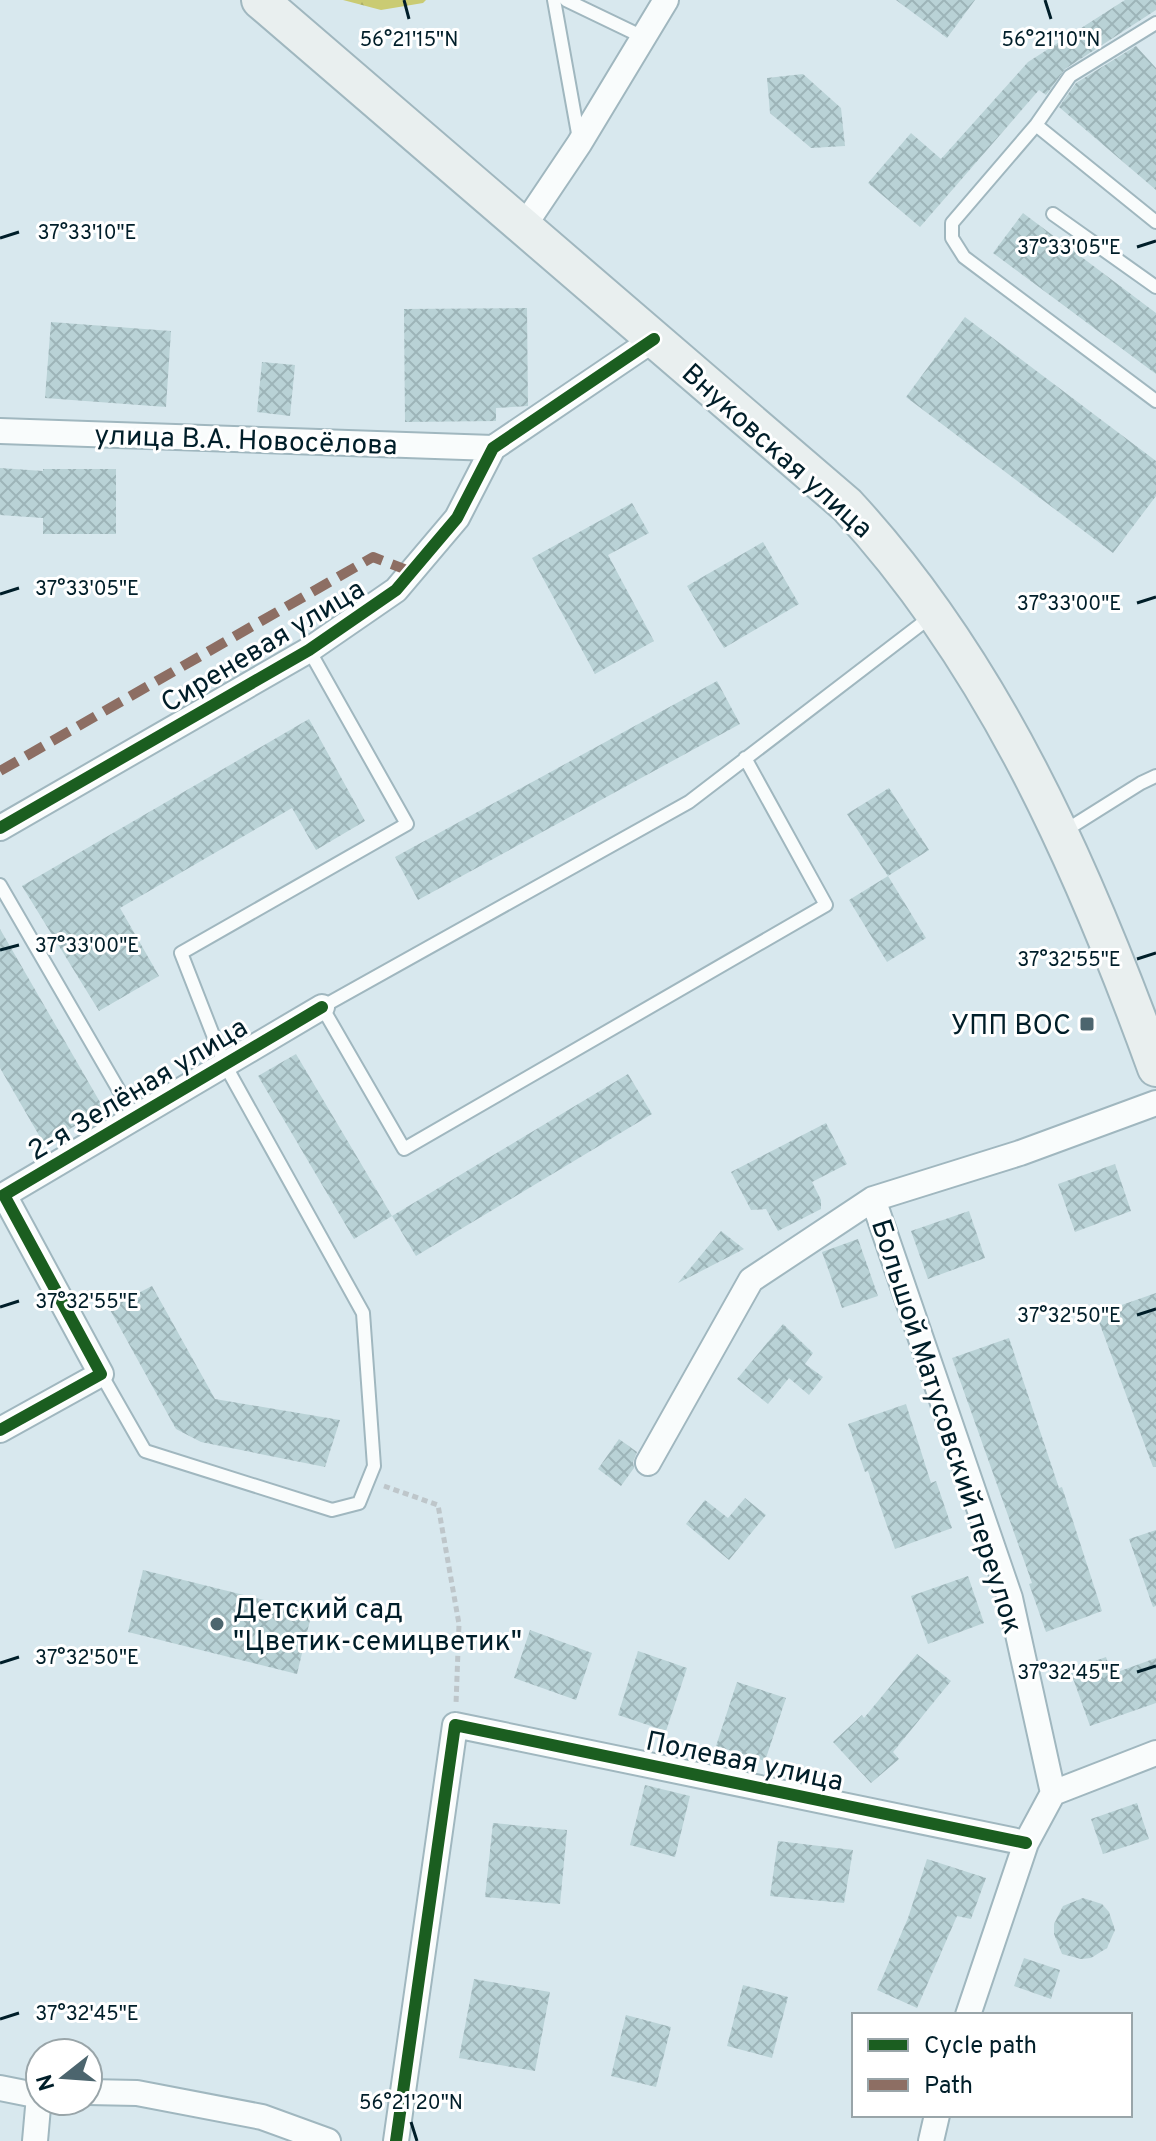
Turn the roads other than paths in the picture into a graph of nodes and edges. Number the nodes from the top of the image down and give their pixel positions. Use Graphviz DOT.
graph roads {
  1 [pos="260,0"];
  2 [pos="554,0"];
  3 [pos="566,0"];
  4 [pos="666,0"];
  5 [pos="1156,23"];
  6 [pos="645,38"];
  7 [pos="1036,125"];
  8 [pos="579,144"];
  9 [pos="1053,214"];
  10 [pos="1156,222"];
  11 [pos="524,226"];
  12 [pos="1156,287"];
  13 [pos="654,339"];
  14 [pos="1156,401"];
  15 [pos="0,431"];
  16 [pos="493,448"];
  17 [pos="935,613"];
  18 [pos="309,650"];
  19 [pos="745,758"];
  20 [pos="1156,776"];
  21 [pos="0,828"];
  22 [pos="1061,834"];
  23 [pos="0,885"];
  24 [pos="322,1007"];
  25 [pos="224,1063"];
  26 [pos="1156,1068"];
  27 [pos="1156,1103"];
  28 [pos="135,1118"];
  29 [pos="2,1192"];
  30 [pos="873,1199"];
  31 [pos="101,1374"];
  32 [pos="0,1430"];
  33 [pos="648,1463"];
  34 [pos="1156,1753"];
  35 [pos="1053,1793"];
  36 [pos="1026,1843"];
  37 [pos="969,2013"];
  38 [pos="0,2088"];
  39 [pos="104,2092"];
  40 [pos="24,2093"];
  41 [pos="38,2117"];
  42 [pos="937,2117"];
  43 [pos="35,2141"];
  44 [pos="328,2141"];
  45 [pos="396,2141"];
  46 [pos="931,2141"];
  1 -- 11 [label="main road, Внуковская улица"];
  2 -- 8 [label="lane"];
  3 -- 6 [label="lane"];
  4 -- 6 [label="street"];
  5 -- 7 [label="lane"];
  6 -- 8 [label="street"];
  7 -- 10 [label="lane"];
  7 -- 14 [label="lane"];
  8 -- 11 [label="street"];
  9 -- 12 [label="lane"];
  11 -- 13 [label="main road, Внуковская улица"];
  13 -- 16 [label="street, Сиреневая улица"];
  13 -- 17 [label="main road, Внуковская улица"];
  15 -- 16 [label="street, улица В.А. Новосёлова"];
  16 -- 18 [label="street, Сиреневая улица"];
  17 -- 19 [label="lane"];
  17 -- 22 [label="main road, Внуковская улица"];
  18 -- 21 [label="street, Сиреневая улица"];
  18 -- 25 [label="lane"];
  19 -- 24 [label="lane"];
  19 -- 24 [label="lane"];
  20 -- 22 [label="lane"];
  22 -- 26 [label="main road, Внуковская улица"];
  23 -- 28 [label="lane"];
  24 -- 25 [label="street, 2-я Зелёная улица"];
  25 -- 28 [label="street, 2-я Зелёная улица"];
  25 -- 31 [label="lane"];
  27 -- 30 [label="street"];
  28 -- 29 [label="street, 2-я Зелёная улица"];
  29 -- 31 [label="street, 2-я Зелёная улица"];
  30 -- 33 [label="street"];
  30 -- 35 [label="street, Большой Матусовский переулок"];
  31 -- 32 [label="street"];
  34 -- 35 [label="street"];
  35 -- 36 [label="street"];
  36 -- 37 [label="street"];
  36 -- 45 [label="street, Полевая улица"];
  38 -- 40 [label="street"];
  39 -- 44 [label="street"];
  41 -- 43 [label="street"];
  42 -- 46 [label="street"];
}
